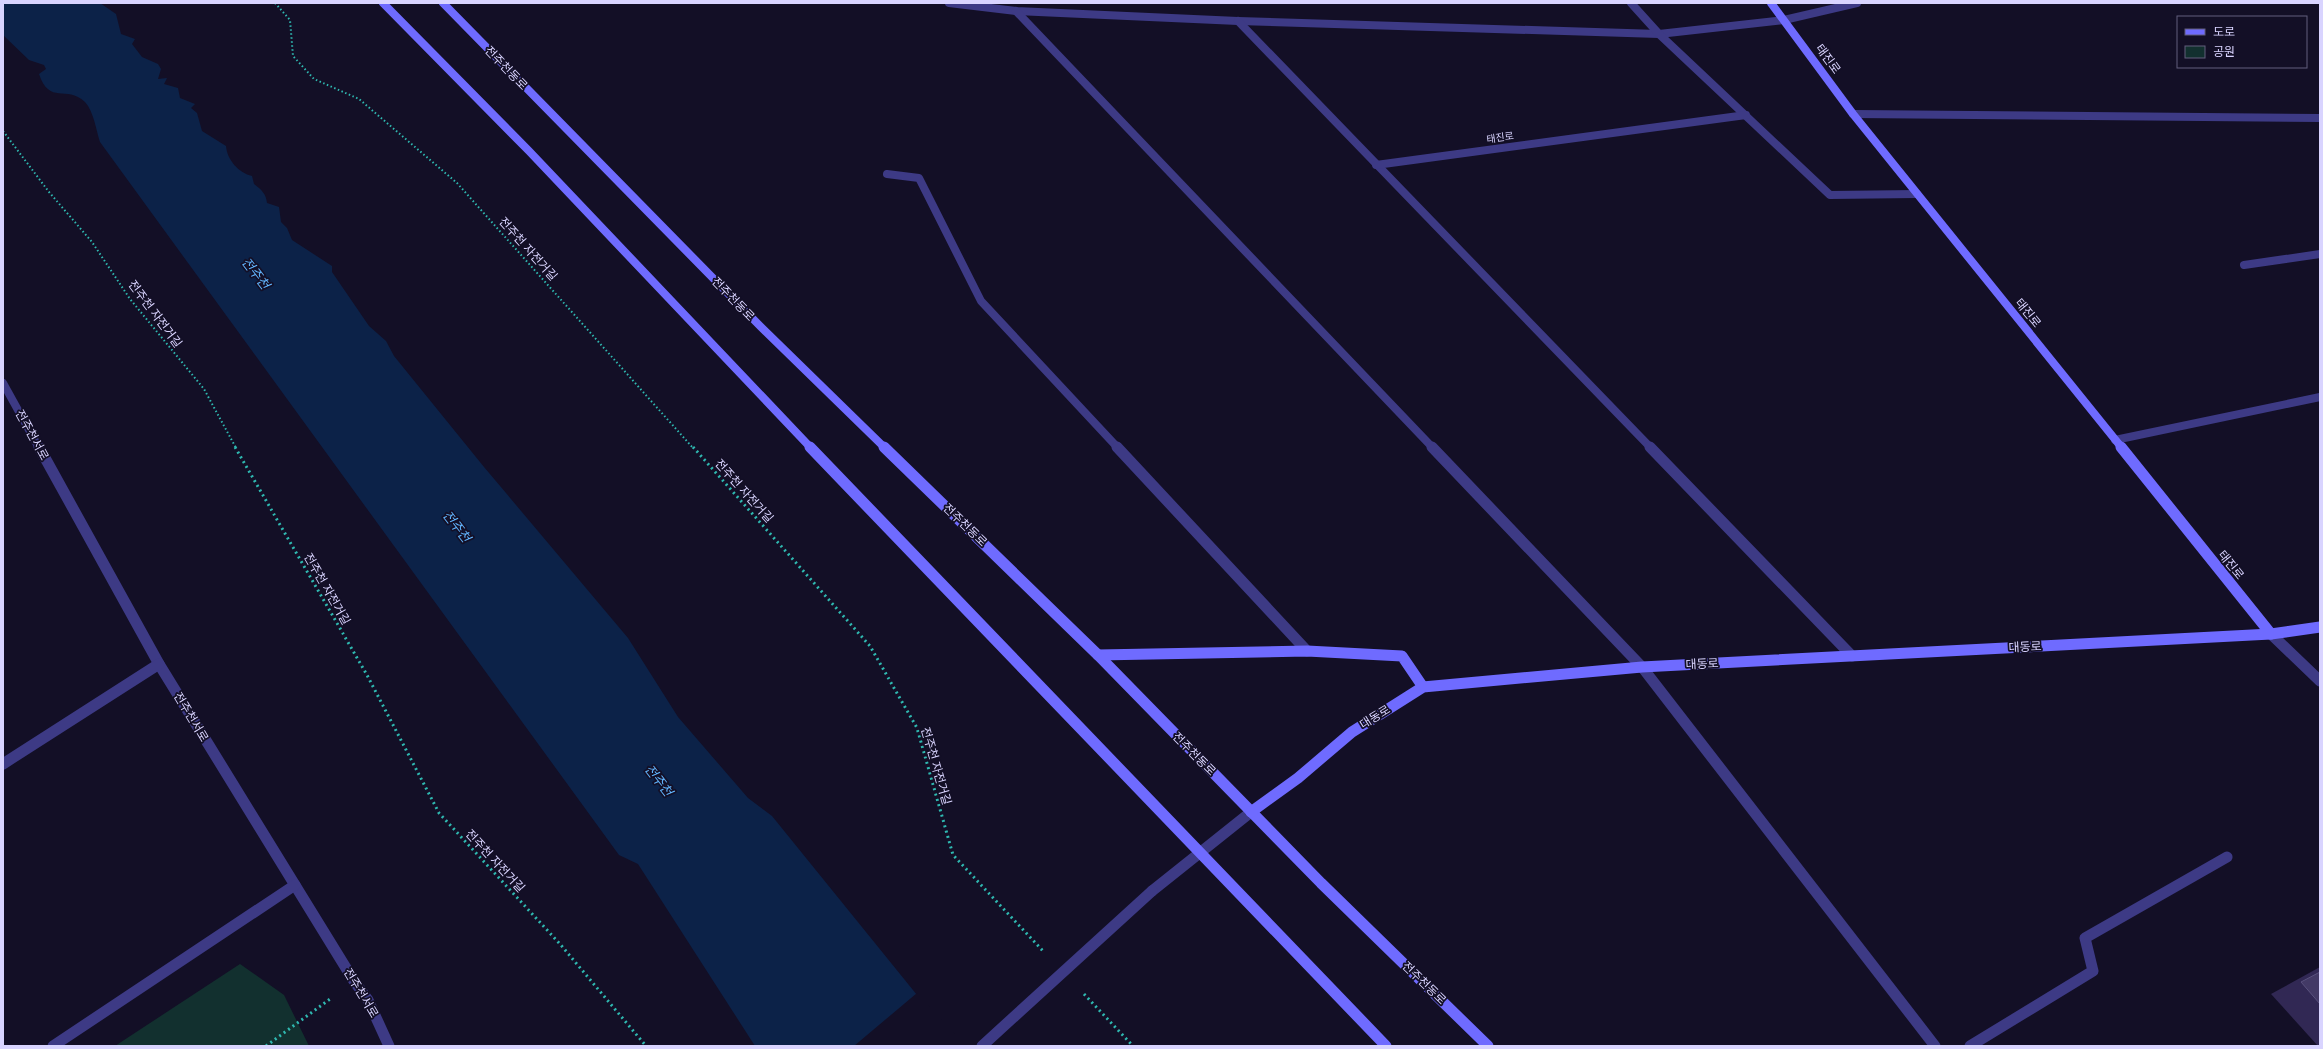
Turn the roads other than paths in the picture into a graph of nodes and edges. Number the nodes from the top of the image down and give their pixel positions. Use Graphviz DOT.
graph roads {
  1 [pos="383,3"];
  2 [pos="443,3"];
  3 [pos="949,3"];
  4 [pos="1631,3"];
  5 [pos="1771,3"];
  6 [pos="1857,3"];
  7 [pos="1016,11"];
  8 [pos="1784,20"];
  9 [pos="1238,21"];
  10 [pos="1660,34"];
  11 [pos="1853,114"];
  12 [pos="1746,115"];
  13 [pos="2320,118"];
  14 [pos="1376,165"];
  15 [pos="887,174"];
  16 [pos="1917,194"];
  17 [pos="2320,254"];
  18 [pos="2244,265"];
  19 [pos="3,383"];
  20 [pos="2320,397"];
  21 [pos="2115,440"];
  22 [pos="2320,627"];
  23 [pos="2271,634"];
  24 [pos="1307,651"];
  25 [pos="1098,655"];
  26 [pos="1852,656"];
  27 [pos="159,664"];
  28 [pos="1642,667"];
  29 [pos="2320,681"];
  30 [pos="1423,687"];
  31 [pos="3,764"];
  32 [pos="1251,812"];
  33 [pos="1198,853"];
  34 [pos="2227,857"];
  35 [pos="295,885"];
  36 [pos="53,1046"];
  37 [pos="389,1046"];
  38 [pos="982,1046"];
  39 [pos="1386,1046"];
  40 [pos="1488,1046"];
  41 [pos="1935,1046"];
  42 [pos="1970,1046"];
  1 -- 33 [label="street"];
  2 -- 25 [label="street, 전주천동로"];
  3 -- 7 [label="street"];
  4 -- 10 [label="street"];
  5 -- 8 [label="street, 태진로"];
  6 -- 8 [label="street"];
  7 -- 9 [label="street"];
  7 -- 28 [label="street"];
  8 -- 10 [label="street"];
  8 -- 11 [label="street, 태진로"];
  9 -- 10 [label="street"];
  9 -- 14 [label="street"];
  10 -- 12 [label="street"];
  11 -- 13 [label="street"];
  11 -- 16 [label="street, 태진로"];
  12 -- 14 [label="street, 태진로"];
  12 -- 16 [label="street"];
  14 -- 26 [label="street"];
  15 -- 24 [label="street"];
  16 -- 21 [label="street, 태진로"];
  17 -- 18 [label="street"];
  19 -- 27 [label="street, 전주천서로"];
  20 -- 21 [label="street"];
  21 -- 23 [label="street, 태진로"];
  22 -- 23 [label="street, 대동로"];
  23 -- 26 [label="street, 대동로"];
  23 -- 29 [label="street"];
  24 -- 25 [label="street"];
  24 -- 30 [label="street"];
  25 -- 32 [label="street, 전주천동로"];
  26 -- 28 [label="street, 대동로"];
  27 -- 31 [label="street"];
  27 -- 35 [label="street, 전주천서로"];
  28 -- 30 [label="street, 대동로"];
  28 -- 41 [label="street"];
  30 -- 32 [label="street, 대동로"];
  32 -- 33 [label="street, 대동로"];
  32 -- 40 [label="street, 전주천동로"];
  33 -- 38 [label="street, 대동로, bridge"];
  33 -- 39 [label="street"];
  34 -- 42 [label="street"];
  35 -- 36 [label="street"];
  35 -- 37 [label="street, 전주천서로"];
}
